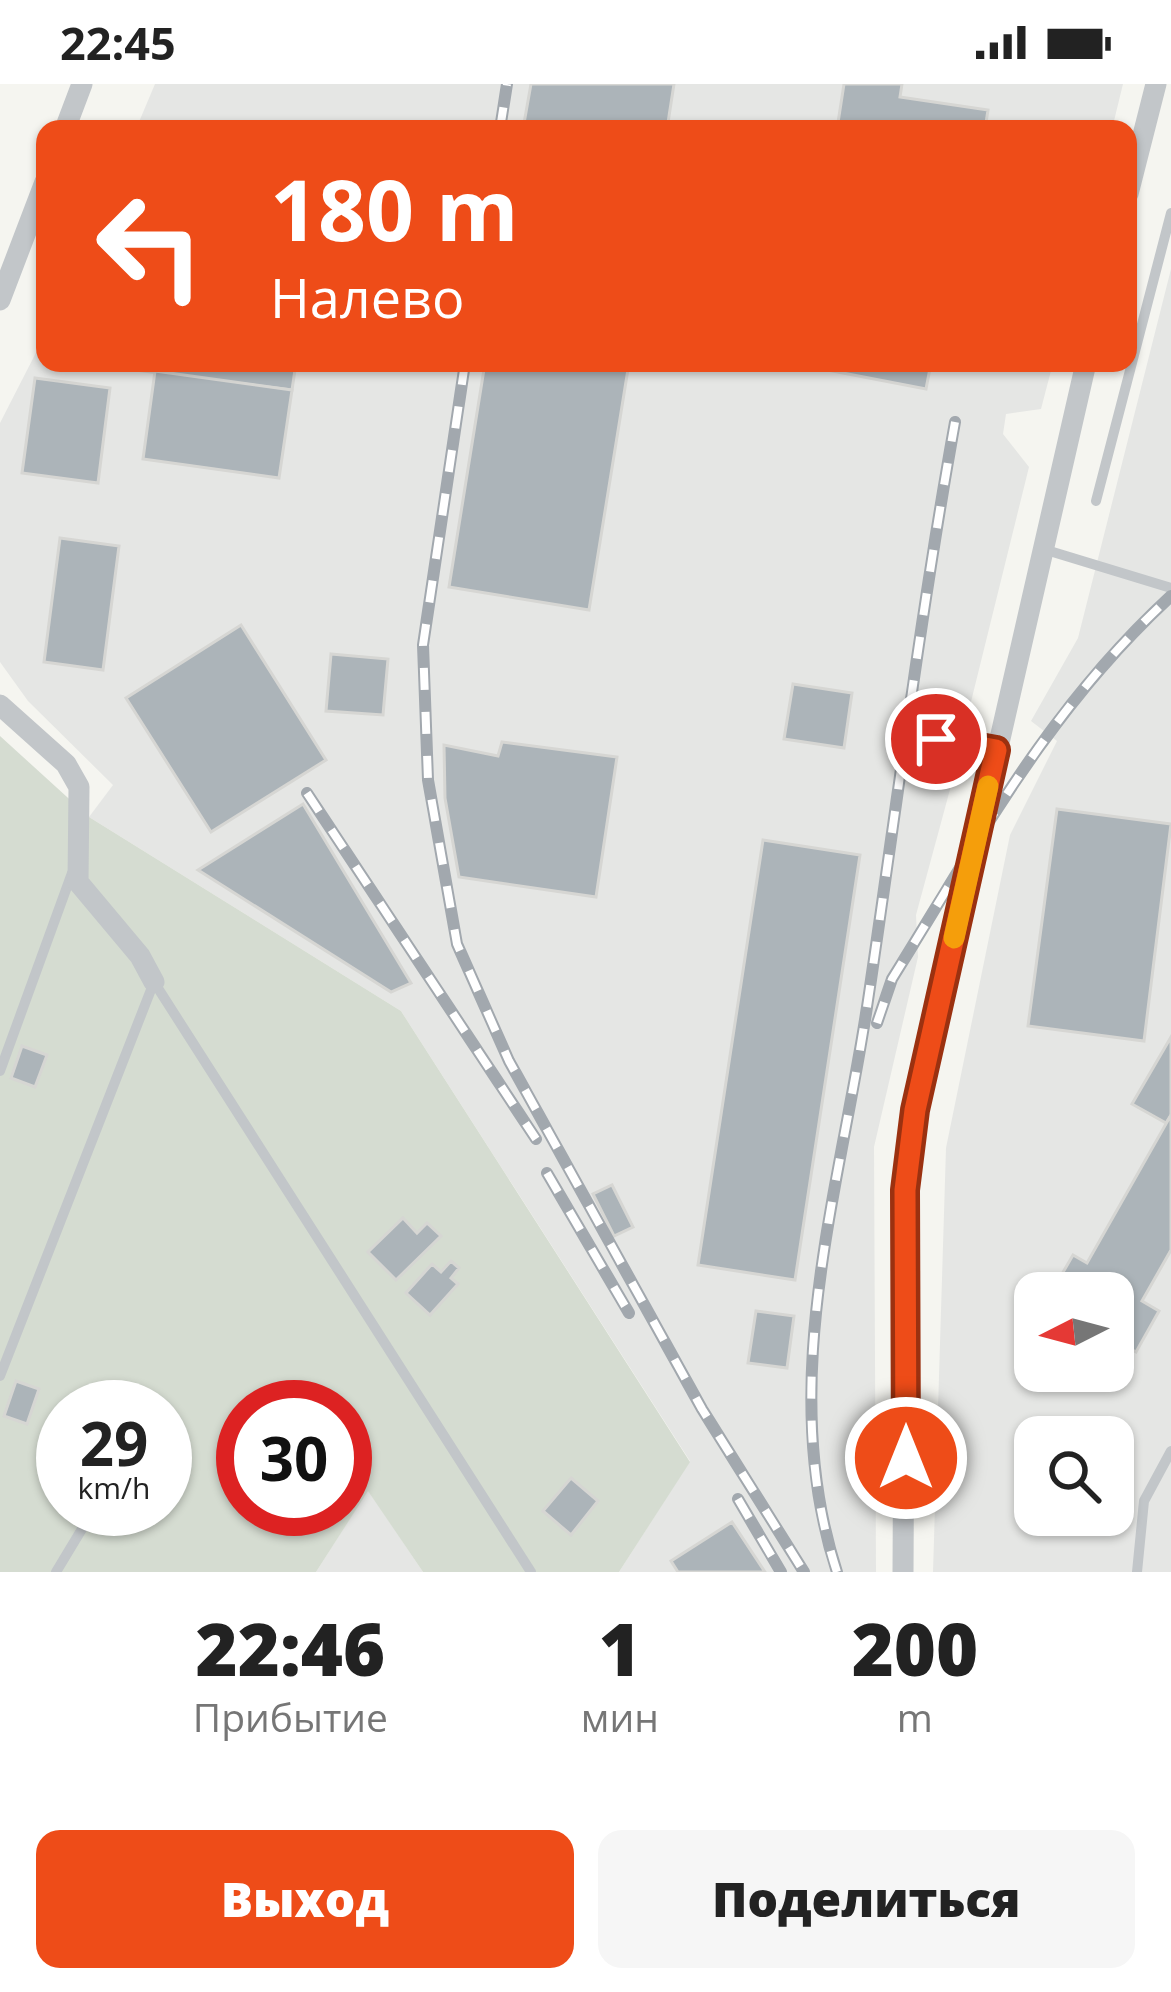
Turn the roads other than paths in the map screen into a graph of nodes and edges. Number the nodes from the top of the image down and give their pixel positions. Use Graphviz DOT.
graph roads {
  1 [pos="82,84"];
  2 [pos="1156,84"];
  3 [pos="68,120"];
  4 [pos="1137,159"];
  5 [pos="36,206"];
  6 [pos="1171,213"];
  7 [pos="0,300"];
  8 [pos="1137,344"];
  9 [pos="1084,372"];
  10 [pos="1130,372"];
  11 [pos="1096,501"];
  12 [pos="1040,548"];
  13 [pos="1171,588"];
  14 [pos="0,705"];
  15 [pos="936,739"];
  16 [pos="996,750"];
  17 [pos="77,859"];
  18 [pos="154,982"];
  19 [pos="0,1071"];
  20 [pos="0,1376"];
  21 [pos="1171,1451"];
  22 [pos="78,1536"];
  23 [pos="56,1572"];
  24 [pos="531,1572"];
  25 [pos="903,1572"];
  26 [pos="1138,1572"];
  1 -- 3 [label="street"];
  2 -- 4 [label="street"];
  5 -- 7 [label="street"];
  6 -- 8 [label="lane"];
  9 -- 12 [label="street"];
  10 -- 11 [label="lane"];
  12 -- 13 [label="lane"];
  12 -- 16 [label="street"];
  14 -- 17 [label="street"];
  15 -- 16 [label="lane"];
  16 -- 25 [label="street"];
  17 -- 18 [label="street"];
  17 -- 19 [label="lane"];
  18 -- 20 [label="lane"];
  18 -- 24 [label="lane"];
  21 -- 26 [label="lane"];
  22 -- 23 [label="lane"];
}
